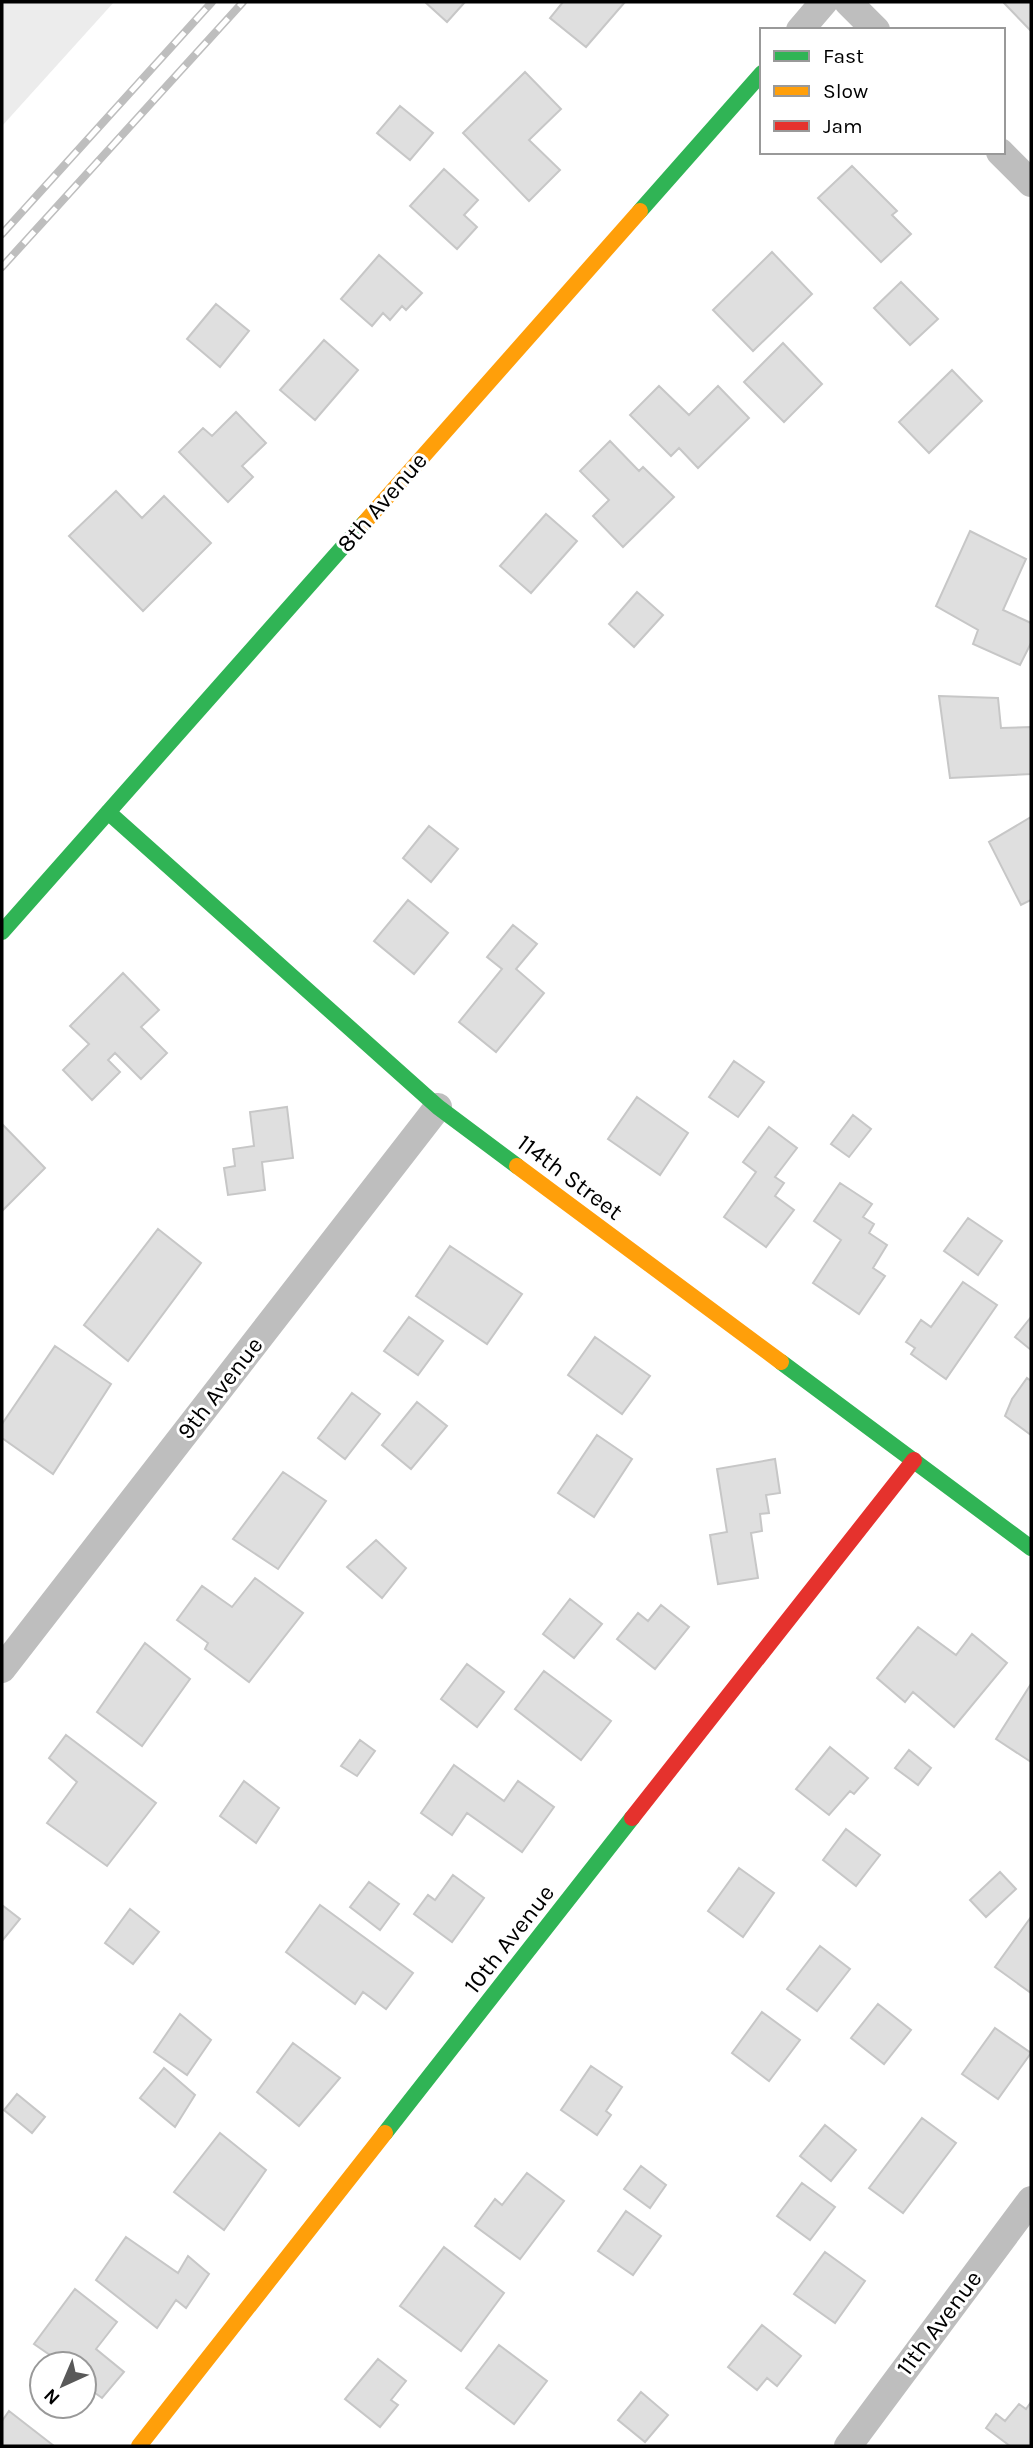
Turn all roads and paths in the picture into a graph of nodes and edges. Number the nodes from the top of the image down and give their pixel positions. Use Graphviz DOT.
graph roads {
  1 [pos="824,2"];
  2 [pos="848,2"];
  3 [pos="802,28"];
  4 [pos="874,28"];
  5 [pos="760,74"];
  6 [pos="1002,154"];
  7 [pos="1031,183"];
  8 [pos="108,813"];
  9 [pos="2,932"];
  10 [pos="438,1107"];
  11 [pos="914,1460"];
  12 [pos="1031,1548"];
  13 [pos="2,1669"];
  14 [pos="1031,2200"];
  15 [pos="139,2446"];
  16 [pos="848,2446"];
  1 -- 3 [label="street"];
  2 -- 4 [label="street"];
  5 -- 8 [label="street, 8th Avenue"];
  6 -- 7 [label="street"];
  8 -- 9 [label="street, 8th Avenue"];
  8 -- 10 [label="street, 114th Street"];
  10 -- 11 [label="street, 114th Street"];
  10 -- 13 [label="street, 9th Avenue"];
  11 -- 12 [label="street, 114th Street"];
  11 -- 15 [label="street, 10th Avenue"];
  14 -- 16 [label="street, 11th Avenue"];
}
